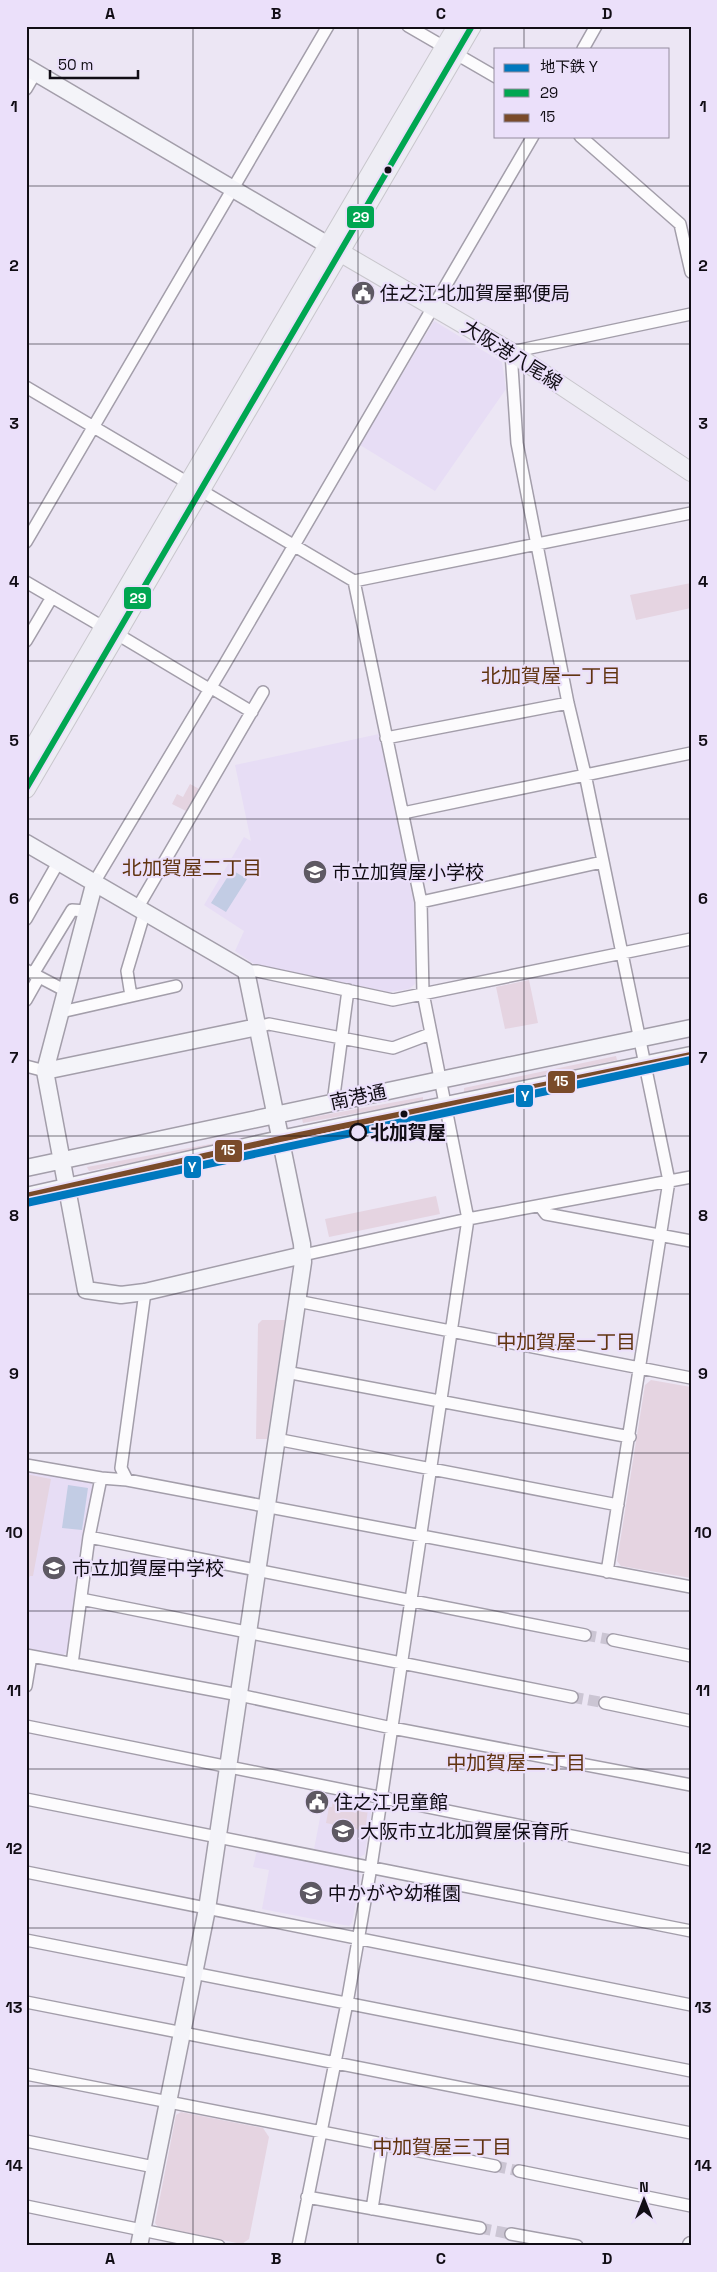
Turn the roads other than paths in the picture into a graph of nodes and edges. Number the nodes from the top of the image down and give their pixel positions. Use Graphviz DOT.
graph roads {
  1 [pos="328,26"];
  2 [pos="408,26"];
  3 [pos="457,26"];
  4 [pos="472,26"];
  5 [pos="596,26"];
  6 [pos="584,48"];
  7 [pos="450,51"];
  8 [pos="31,70"];
  9 [pos="494,77"];
  10 [pos="26,89"];
  11 [pos="532,138"];
  12 [pos="582,138"];
  13 [pos="233,189"];
  14 [pos="335,249"];
  15 [pos="691,272"];
  16 [pos="434,307"];
  17 [pos="691,314"];
  18 [pos="511,352"];
  19 [pos="26,387"];
  20 [pos="94,427"];
  21 [pos="691,472"];
  22 [pos="194,486"];
  23 [pos="691,513"];
  24 [pos="26,542"];
  25 [pos="294,544"];
  26 [pos="537,544"];
  27 [pos="354,581"];
  28 [pos="26,582"];
  29 [pos="52,597"];
  30 [pos="110,631"];
  31 [pos="26,640"];
  32 [pos="210,688"];
  33 [pos="263,692"];
  34 [pos="568,703"];
  35 [pos="252,712"];
  36 [pos="386,738"];
  37 [pos="691,753"];
  38 [pos="26,760"];
  39 [pos="585,774"];
  40 [pos="26,789"];
  41 [pos="403,813"];
  42 [pos="26,843"];
  43 [pos="59,861"];
  44 [pos="602,862"];
  45 [pos="95,881"];
  46 [pos="421,902"];
  47 [pos="142,909"];
  48 [pos="87,911"];
  49 [pos="26,919"];
  50 [pos="691,939"];
  51 [pos="622,952"];
  52 [pos="246,971"];
  53 [pos="33,973"];
  54 [pos="176,986"];
  55 [pos="348,990"];
  56 [pos="66,991"];
  57 [pos="423,994"];
  58 [pos="131,996"];
  59 [pos="26,1000"];
  60 [pos="60,1012"];
  61 [pos="257,1027"];
  62 [pos="691,1028"];
  63 [pos="430,1034"];
  64 [pos="342,1038"];
  65 [pos="640,1039"];
  66 [pos="691,1055"];
  67 [pos="646,1064"];
  68 [pos="26,1066"];
  69 [pos="46,1071"];
  70 [pos="440,1080"];
  71 [pos="333,1103"];
  72 [pos="446,1106"];
  73 [pos="275,1115"];
  74 [pos="280,1139"];
  75 [pos="62,1161"];
  76 [pos="26,1168"];
  77 [pos="691,1177"];
  78 [pos="669,1181"];
  79 [pos="67,1187"];
  80 [pos="26,1196"];
  81 [pos="540,1206"];
  82 [pos="468,1220"];
  83 [pos="661,1236"];
  84 [pos="691,1241"];
  85 [pos="303,1255"];
  86 [pos="145,1292"];
  87 [pos="297,1302"];
  88 [pos="452,1331"];
  89 [pos="640,1368"];
  90 [pos="286,1372"];
  91 [pos="691,1378"];
  92 [pos="441,1403"];
  93 [pos="630,1437"];
  94 [pos="276,1438"];
  95 [pos="26,1465"];
  96 [pos="431,1469"];
  97 [pos="101,1478"];
  98 [pos="127,1480"];
  99 [pos="618,1505"];
  100 [pos="266,1506"];
  101 [pos="421,1536"];
  102 [pos="89,1537"];
  103 [pos="257,1570"];
  104 [pos="607,1572"];
  105 [pos="691,1587"];
  106 [pos="81,1599"];
  107 [pos="411,1600"];
  108 [pos="248,1632"];
  109 [pos="585,1636"];
  110 [pos="613,1640"];
  111 [pos="28,1655"];
  112 [pos="691,1656"];
  113 [pos="402,1662"];
  114 [pos="72,1664"];
  115 [pos="26,1686"];
  116 [pos="238,1695"];
  117 [pos="572,1696"];
  118 [pos="604,1703"];
  119 [pos="691,1720"];
  120 [pos="26,1726"];
  121 [pos="392,1728"];
  122 [pos="227,1767"];
  123 [pos="691,1785"];
  124 [pos="26,1798"];
  125 [pos="380,1798"];
  126 [pos="217,1836"];
  127 [pos="691,1860"];
  128 [pos="371,1867"];
  129 [pos="26,1872"];
  130 [pos="207,1909"];
  131 [pos="691,1931"];
  132 [pos="358,1938"];
  133 [pos="26,1940"];
  134 [pos="194,1973"];
  135 [pos="26,2002"];
  136 [pos="347,2003"];
  137 [pos="691,2005"];
  138 [pos="182,2034"];
  139 [pos="333,2064"];
  140 [pos="691,2071"];
  141 [pos="26,2074"];
  142 [pos="168,2102"];
  143 [pos="321,2132"];
  144 [pos="691,2133"];
  145 [pos="26,2141"];
  146 [pos="382,2144"];
  147 [pos="495,2166"];
  148 [pos="154,2167"];
  149 [pos="520,2171"];
  150 [pos="307,2197"];
  151 [pos="26,2206"];
  152 [pos="691,2206"];
  153 [pos="372,2209"];
  154 [pos="480,2228"];
  155 [pos="511,2234"];
  156 [pos="140,2238"];
  157 [pos="219,2246"];
  158 [pos="298,2246"];
  159 [pos="577,2246"];
  1 -- 13 [label="street"];
  2 -- 7 [label="street"];
  3 -- 7 [label="main road"];
  4 -- 7 [label="main road"];
  5 -- 6 [label="street"];
  7 -- 9 [label="street"];
  7 -- 14 [label="main road"];
  8 -- 10 [label="street"];
  8 -- 13 [label="street"];
  11 -- 16 [label="street"];
  12 -- 15 [label="street"];
  13 -- 14 [label="street"];
  13 -- 20 [label="street"];
  14 -- 16 [label="main road, 大阪港八尾線"];
  14 -- 22 [label="main road"];
  16 -- 18 [label="main road, 大阪港八尾線"];
  16 -- 25 [label="street"];
  17 -- 18 [label="street"];
  18 -- 21 [label="main road, 大阪港八尾線"];
  18 -- 26 [label="street"];
  19 -- 20 [label="street"];
  20 -- 22 [label="street"];
  20 -- 24 [label="street"];
  22 -- 25 [label="street"];
  22 -- 30 [label="main road"];
  23 -- 26 [label="street"];
  25 -- 27 [label="street"];
  25 -- 32 [label="street"];
  26 -- 27 [label="street"];
  26 -- 34 [label="street"];
  27 -- 36 [label="street"];
  28 -- 29 [label="street"];
  29 -- 30 [label="street"];
  29 -- 31 [label="street"];
  30 -- 32 [label="street"];
  30 -- 38 [label="main road"];
  30 -- 40 [label="main road"];
  32 -- 35 [label="street"];
  32 -- 45 [label="street"];
  33 -- 35 [label="street"];
  34 -- 36 [label="street"];
  34 -- 39 [label="street"];
  35 -- 47 [label="street"];
  36 -- 41 [label="street"];
  37 -- 39 [label="street"];
  39 -- 41 [label="street"];
  39 -- 44 [label="street"];
  41 -- 46 [label="street"];
  42 -- 43 [label="street"];
  43 -- 45 [label="street"];
  43 -- 49 [label="street"];
  44 -- 46 [label="street"];
  44 -- 51 [label="street"];
  45 -- 47 [label="street"];
  45 -- 48 [label="street"];
  46 -- 57 [label="street"];
  47 -- 52 [label="street"];
  47 -- 58 [label="street"];
  48 -- 53 [label="street"];
  48 -- 56 [label="street"];
  50 -- 51 [label="street"];
  51 -- 57 [label="street"];
  51 -- 65 [label="street"];
  52 -- 55 [label="street"];
  52 -- 61 [label="street"];
  53 -- 56 [label="street"];
  53 -- 59 [label="street"];
  54 -- 58 [label="street"];
  55 -- 57 [label="street"];
  55 -- 64 [label="street"];
  56 -- 60 [label="street"];
  57 -- 63 [label="street"];
  58 -- 60 [label="street"];
  60 -- 69 [label="street"];
  61 -- 64 [label="street"];
  61 -- 69 [label="street"];
  61 -- 73 [label="street"];
  62 -- 65 [label="street, 南港通"];
  63 -- 64 [label="street"];
  63 -- 70 [label="street"];
  64 -- 71 [label="street"];
  65 -- 67 [label="street"];
  65 -- 70 [label="street, 南港通"];
  66 -- 67 [label="street, 南港通"];
  67 -- 72 [label="street, 南港通"];
  67 -- 78 [label="street"];
  68 -- 69 [label="street"];
  69 -- 75 [label="street"];
  70 -- 71 [label="street, 南港通"];
  70 -- 72 [label="street"];
  71 -- 73 [label="street, 南港通"];
  72 -- 74 [label="street, 南港通"];
  72 -- 82 [label="street"];
  73 -- 74 [label="street"];
  73 -- 75 [label="street, 南港通"];
  74 -- 79 [label="street, 南港通"];
  74 -- 85 [label="street"];
  75 -- 76 [label="street, 南港通"];
  75 -- 79 [label="street"];
  77 -- 78 [label="street"];
  78 -- 81 [label="street"];
  78 -- 83 [label="street"];
  79 -- 80 [label="street, 南港通"];
  79 -- 86 [label="street"];
  81 -- 82 [label="street"];
  81 -- 83 [label="street"];
  82 -- 85 [label="street"];
  82 -- 88 [label="street"];
  83 -- 84 [label="street"];
  83 -- 89 [label="street"];
  85 -- 86 [label="street"];
  85 -- 87 [label="street"];
  86 -- 98 [label="street"];
  87 -- 88 [label="street"];
  87 -- 90 [label="street"];
  88 -- 89 [label="street"];
  88 -- 92 [label="street"];
  89 -- 91 [label="street"];
  89 -- 93 [label="street"];
  90 -- 92 [label="street"];
  90 -- 94 [label="street"];
  92 -- 93 [label="street"];
  92 -- 96 [label="street"];
  93 -- 99 [label="street"];
  94 -- 96 [label="street"];
  94 -- 100 [label="street"];
  95 -- 97 [label="street"];
  96 -- 99 [label="street"];
  96 -- 101 [label="street"];
  97 -- 98 [label="street"];
  97 -- 102 [label="street"];
  98 -- 100 [label="street"];
  99 -- 104 [label="street"];
  100 -- 101 [label="street"];
  100 -- 103 [label="street"];
  101 -- 104 [label="street"];
  101 -- 107 [label="street"];
  102 -- 103 [label="street"];
  102 -- 106 [label="street"];
  103 -- 107 [label="street"];
  103 -- 108 [label="street"];
  104 -- 105 [label="street"];
  106 -- 108 [label="street"];
  106 -- 114 [label="street"];
  107 -- 109 [label="street"];
  107 -- 113 [label="street"];
  108 -- 113 [label="street"];
  108 -- 116 [label="street"];
  110 -- 112 [label="street"];
  111 -- 114 [label="street"];
  111 -- 115 [label="street"];
  113 -- 117 [label="street"];
  113 -- 121 [label="street"];
  114 -- 116 [label="street"];
  116 -- 121 [label="street"];
  116 -- 122 [label="street"];
  118 -- 119 [label="street"];
  120 -- 122 [label="street"];
  121 -- 123 [label="street"];
  121 -- 125 [label="street"];
  122 -- 125 [label="street"];
  122 -- 126 [label="street"];
  124 -- 126 [label="street"];
  125 -- 127 [label="street"];
  125 -- 128 [label="street"];
  126 -- 128 [label="street"];
  126 -- 130 [label="street"];
  128 -- 131 [label="street"];
  128 -- 132 [label="street"];
  129 -- 130 [label="street"];
  130 -- 132 [label="street"];
  130 -- 134 [label="street"];
  132 -- 136 [label="street"];
  132 -- 137 [label="street"];
  133 -- 134 [label="street"];
  134 -- 136 [label="street"];
  134 -- 138 [label="street"];
  135 -- 138 [label="street"];
  136 -- 139 [label="street"];
  136 -- 140 [label="street"];
  138 -- 139 [label="street"];
  138 -- 142 [label="street"];
  139 -- 143 [label="street"];
  139 -- 144 [label="street"];
  141 -- 142 [label="street"];
  142 -- 143 [label="street"];
  142 -- 148 [label="street"];
  143 -- 146 [label="street"];
  143 -- 150 [label="street"];
  145 -- 148 [label="street"];
  146 -- 147 [label="street"];
  146 -- 153 [label="street"];
  148 -- 156 [label="street"];
  149 -- 152 [label="street"];
  150 -- 153 [label="street"];
  150 -- 158 [label="street"];
  151 -- 156 [label="street"];
  153 -- 154 [label="street"];
  155 -- 159 [label="street"];
  156 -- 157 [label="street"];
}
